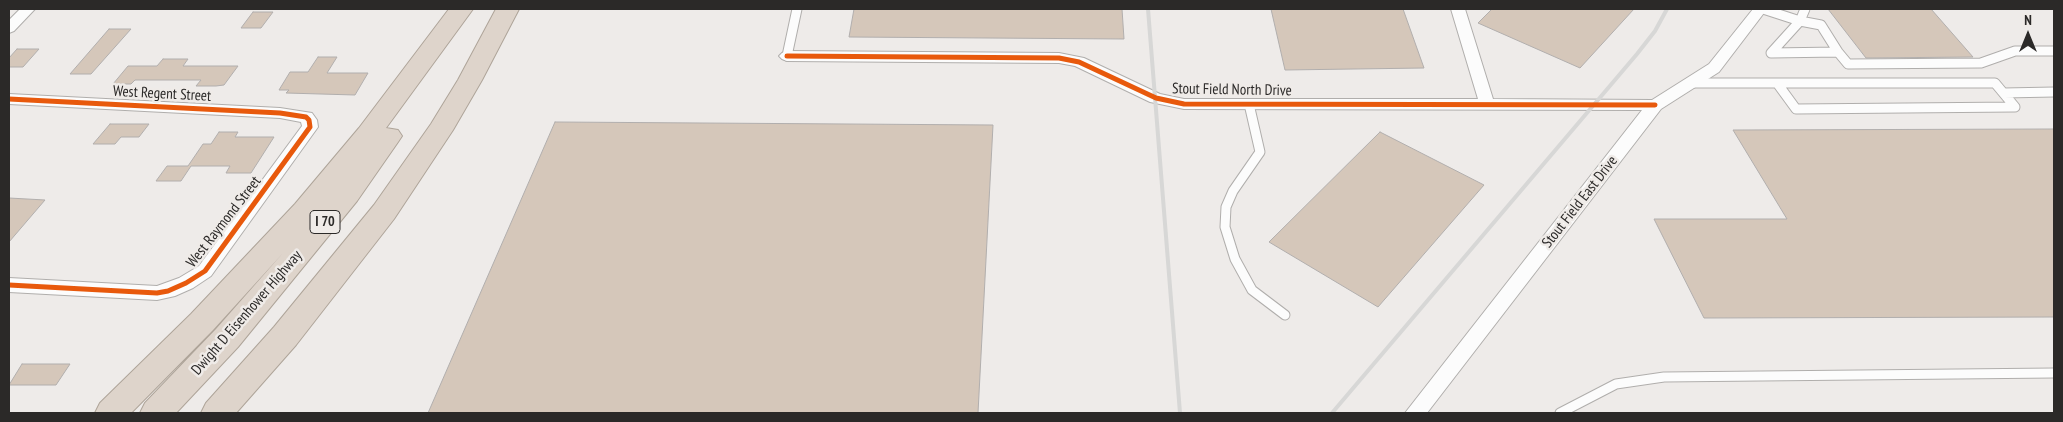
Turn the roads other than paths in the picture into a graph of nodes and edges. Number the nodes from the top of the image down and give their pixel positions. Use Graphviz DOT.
graph roads {
  1 [pos="28,9"];
  2 [pos="461,9"];
  3 [pos="466,9"];
  4 [pos="507,9"];
  5 [pos="797,9"];
  6 [pos="1458,9"];
  7 [pos="1761,9"];
  8 [pos="1805,9"];
  9 [pos="1800,21"];
  10 [pos="9,28"];
  11 [pos="2054,51"];
  12 [pos="1838,52"];
  13 [pos="787,56"];
  14 [pos="1691,83"];
  15 [pos="1777,83"];
  16 [pos="1995,83"];
  17 [pos="2054,92"];
  18 [pos="2004,94"];
  19 [pos="9,99"];
  20 [pos="1250,104"];
  21 [pos="1487,104"];
  22 [pos="1655,105"];
  23 [pos="310,123"];
  24 [pos="9,285"];
  25 [pos="1285,315"];
  26 [pos="2054,373"];
  27 [pos="111,413"];
  28 [pos="156,413"];
  29 [pos="216,413"];
  30 [pos="1415,413"];
  31 [pos="1560,413"];
  1 -- 10 [label="street"];
  2 -- 27 [label="highway"];
  3 -- 28 [label="highway, Dwight D Eisenhower Highway / I 70"];
  4 -- 29 [label="highway, I 70"];
  5 -- 13 [label="lane"];
  6 -- 21 [label="street"];
  7 -- 9 [label="lane"];
  7 -- 14 [label="street, Stout Field East Drive"];
  8 -- 9 [label="lane"];
  9 -- 12 [label="lane"];
  9 -- 12 [label="lane"];
  11 -- 12 [label="lane"];
  13 -- 20 [label="street, Stout Field North Drive"];
  14 -- 15 [label="lane"];
  14 -- 22 [label="street, Stout Field East Drive"];
  15 -- 16 [label="lane"];
  15 -- 18 [label="lane"];
  16 -- 18 [label="lane"];
  17 -- 18 [label="lane"];
  19 -- 23 [label="street, West Regent Street"];
  20 -- 21 [label="street, Stout Field North Drive"];
  20 -- 25 [label="lane"];
  21 -- 22 [label="street, Stout Field North Drive"];
  22 -- 30 [label="street, Stout Field East Drive"];
  23 -- 24 [label="street, West Raymond Street"];
  26 -- 31 [label="lane"];
}
